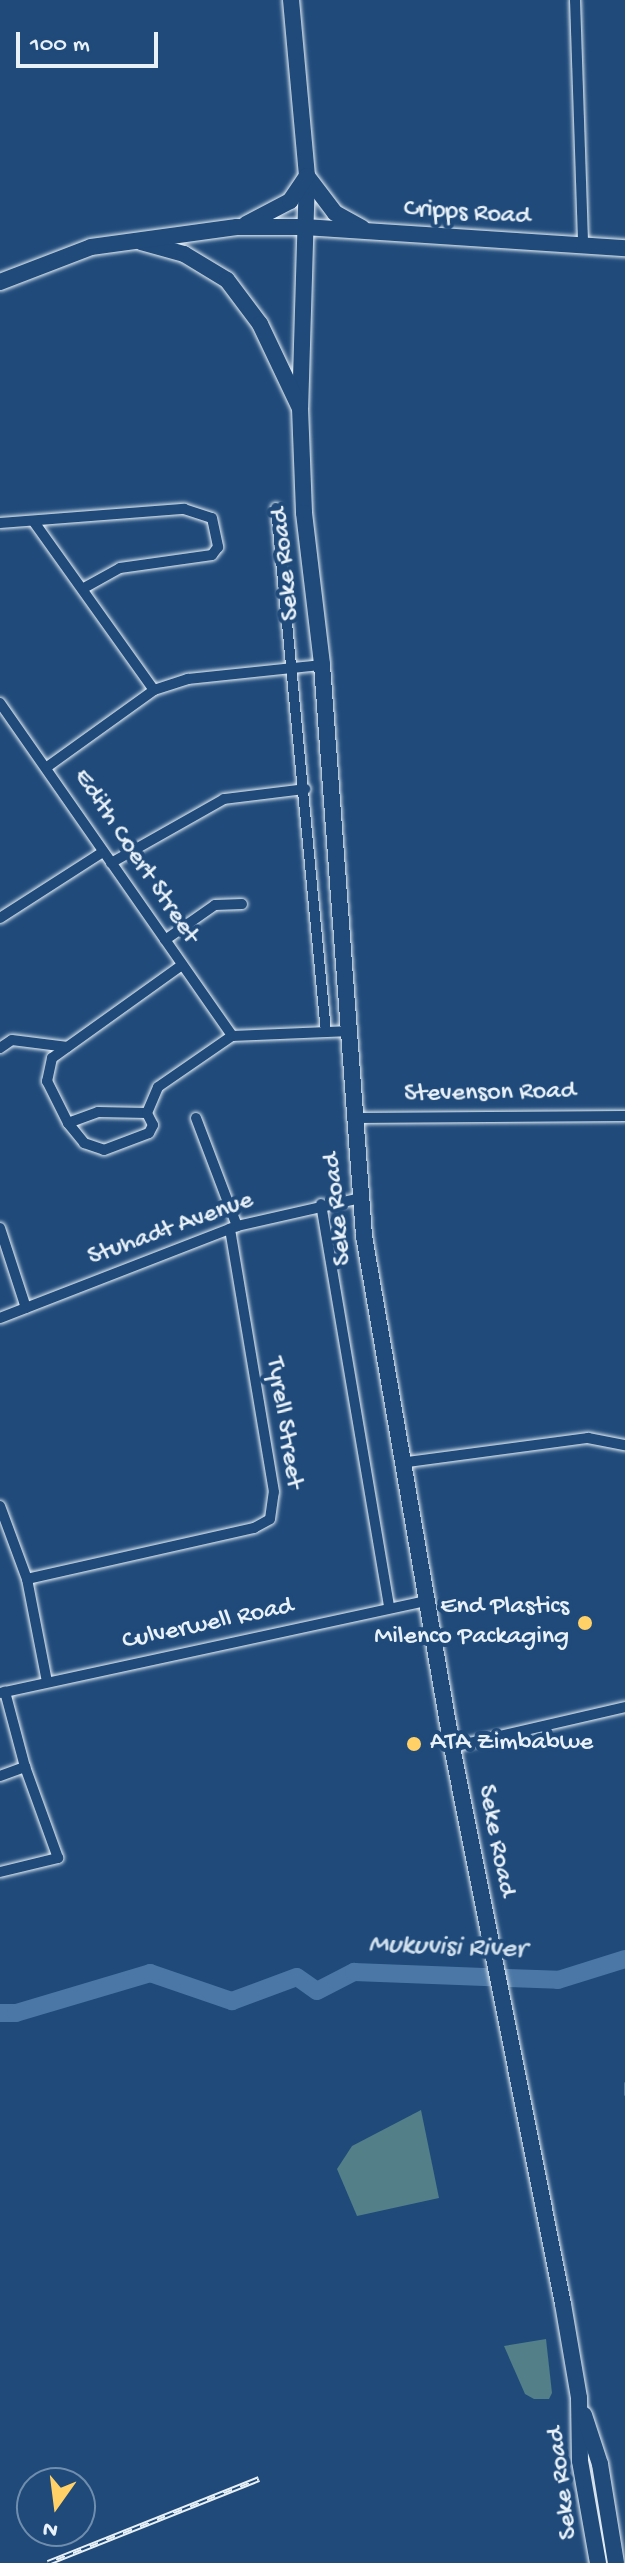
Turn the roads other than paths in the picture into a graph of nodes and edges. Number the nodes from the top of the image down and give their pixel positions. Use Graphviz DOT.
graph roads {
  1 [pos="291,0"];
  2 [pos="575,0"];
  3 [pos="307,176"];
  4 [pos="237,227"];
  5 [pos="305,227"];
  6 [pos="367,231"];
  7 [pos="132,240"];
  8 [pos="583,246"];
  9 [pos="625,248"];
  10 [pos="0,282"];
  11 [pos="300,408"];
  12 [pos="276,508"];
  13 [pos="34,522"];
  14 [pos="0,523"];
  15 [pos="84,588"];
  16 [pos="322,665"];
  17 [pos="294,668"];
  18 [pos="154,690"];
  19 [pos="0,703"];
  20 [pos="47,767"];
  21 [pos="305,789"];
  22 [pos="103,852"];
  23 [pos="111,863"];
  24 [pos="242,904"];
  25 [pos="0,918"];
  26 [pos="165,940"];
  27 [pos="182,965"];
  28 [pos="351,1031"];
  29 [pos="326,1032"];
  30 [pos="232,1036"];
  31 [pos="68,1047"];
  32 [pos="0,1048"];
  33 [pos="147,1113"];
  34 [pos="625,1116"];
  35 [pos="196,1118"];
  36 [pos="355,1118"];
  37 [pos="68,1123"];
  38 [pos="361,1198"];
  39 [pos="321,1204"];
  40 [pos="234,1227"];
  41 [pos="0,1228"];
  42 [pos="26,1308"];
  43 [pos="0,1318"];
  44 [pos="625,1445"];
  45 [pos="400,1463"];
  46 [pos="0,1506"];
  47 [pos="27,1579"];
  48 [pos="426,1601"];
  49 [pos="389,1608"];
  50 [pos="47,1682"];
  51 [pos="3,1693"];
  52 [pos="625,1707"];
  53 [pos="452,1747"];
  54 [pos="25,1767"];
  55 [pos="0,1776"];
  56 [pos="0,1872"];
  57 [pos="579,2398"];
  58 [pos="598,2563"];
  59 [pos="616,2563"];
  1 -- 3 [label="main road, Seke Road"];
  2 -- 8 [label="street"];
  3 -- 4 [label="main road"];
  3 -- 5 [label="main road, Seke Road"];
  3 -- 6 [label="main road"];
  4 -- 5 [label="main road, Cripps Road"];
  4 -- 7 [label="main road"];
  5 -- 6 [label="main road, Cripps Road"];
  5 -- 11 [label="main road, Seke Road"];
  6 -- 8 [label="main road, Cripps Road"];
  7 -- 10 [label="main road"];
  7 -- 11 [label="main road"];
  8 -- 9 [label="main road, Cripps Road"];
  11 -- 16 [label="main road, Seke Road"];
  12 -- 17 [label="street"];
  13 -- 14 [label="street"];
  13 -- 15 [label="street"];
  13 -- 15 [label="street"];
  15 -- 18 [label="street"];
  16 -- 17 [label="street"];
  16 -- 28 [label="main road, Seke Road"];
  17 -- 18 [label="street"];
  17 -- 21 [label="street"];
  18 -- 20 [label="street"];
  19 -- 20 [label="street, Edith Coert Street"];
  20 -- 22 [label="street, Edith Coert Street"];
  21 -- 23 [label="street"];
  21 -- 29 [label="street"];
  22 -- 23 [label="street, Edith Coert Street"];
  22 -- 25 [label="street"];
  23 -- 26 [label="street, Edith Coert Street"];
  24 -- 26 [label="street"];
  26 -- 27 [label="street, Edith Coert Street"];
  27 -- 30 [label="street, Edith Coert Street"];
  27 -- 31 [label="street"];
  28 -- 29 [label="street"];
  28 -- 36 [label="main road, Seke Road"];
  29 -- 30 [label="street"];
  30 -- 33 [label="street"];
  31 -- 32 [label="street"];
  31 -- 37 [label="street"];
  33 -- 37 [label="street"];
  33 -- 37 [label="street"];
  34 -- 36 [label="street, Stevenson Road"];
  35 -- 40 [label="street"];
  36 -- 38 [label="main road, Seke Road"];
  38 -- 39 [label="street, Stuhadt Avenue"];
  38 -- 45 [label="main road, Seke Road"];
  39 -- 40 [label="street, Stuhadt Avenue"];
  39 -- 49 [label="street"];
  40 -- 42 [label="street, Stuhadt Avenue"];
  40 -- 47 [label="street, Tyrell Street"];
  41 -- 42 [label="street"];
  42 -- 43 [label="street, Stuhadt Avenue"];
  44 -- 45 [label="street"];
  45 -- 48 [label="main road, Seke Road"];
  46 -- 47 [label="street"];
  47 -- 50 [label="street"];
  48 -- 49 [label="street, Culverwell Road"];
  48 -- 53 [label="main road, Seke Road"];
  49 -- 50 [label="street, Culverwell Road"];
  50 -- 51 [label="street, Culverwell Road"];
  51 -- 54 [label="street"];
  52 -- 53 [label="street"];
  53 -- 57 [label="main road, Seke Road"];
  54 -- 55 [label="street"];
  54 -- 56 [label="street"];
  57 -- 58 [label="main road, Seke Road"];
  57 -- 59 [label="main road, Seke Road"];
}
